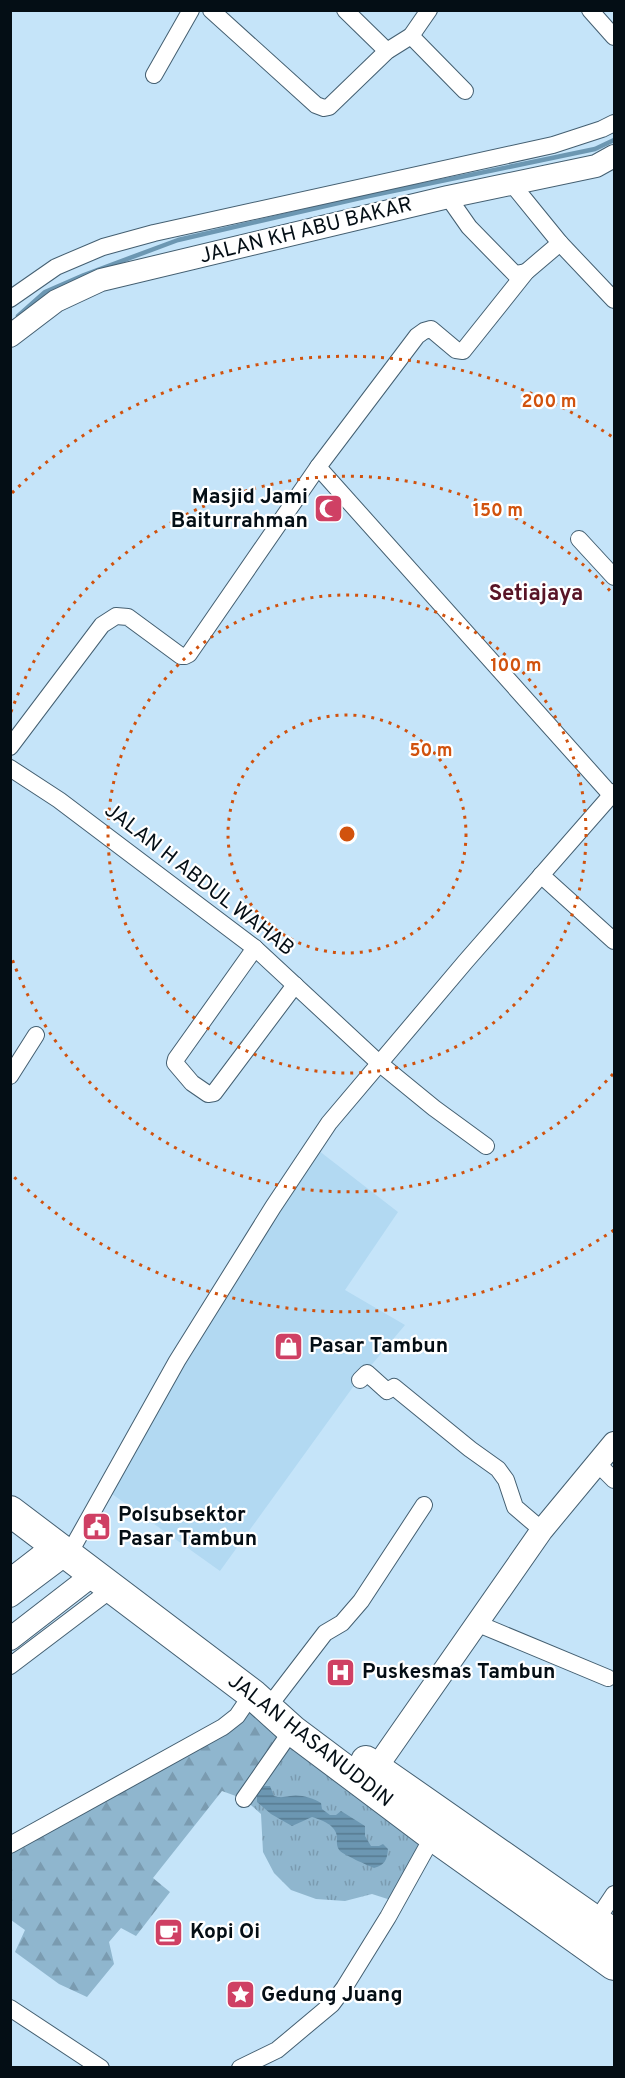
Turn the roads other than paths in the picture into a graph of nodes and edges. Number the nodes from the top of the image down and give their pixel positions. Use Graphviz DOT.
graph roads {
  1 [pos="191,10"];
  2 [pos="211,10"];
  3 [pos="345,10"];
  4 [pos="429,10"];
  5 [pos="590,10"];
  6 [pos="411,36"];
  7 [pos="615,37"];
  8 [pos="387,51"];
  9 [pos="154,75"];
  10 [pos="465,91"];
  11 [pos="615,123"];
  12 [pos="615,156"];
  13 [pos="512,184"];
  14 [pos="448,197"];
  15 [pos="560,243"];
  16 [pos="526,272"];
  17 [pos="10,299"];
  18 [pos="615,300"];
  19 [pos="10,336"];
  20 [pos="318,467"];
  21 [pos="579,539"];
  22 [pos="615,577"];
  23 [pos="10,747"];
  24 [pos="10,768"];
  25 [pos="613,794"];
  26 [pos="540,875"];
  27 [pos="615,941"];
  28 [pos="255,948"];
  29 [pos="295,985"];
  30 [pos="36,1035"];
  31 [pos="379,1063"];
  32 [pos="10,1076"];
  33 [pos="486,1146"];
  34 [pos="360,1380"];
  35 [pos="615,1443"];
  36 [pos="597,1463"];
  37 [pos="615,1480"];
  38 [pos="10,1496"];
  39 [pos="424,1505"];
  40 [pos="10,1511"];
  41 [pos="542,1530"];
  42 [pos="65,1547"];
  43 [pos="10,1576"];
  44 [pos="104,1581"];
  45 [pos="10,1596"];
  46 [pos="476,1623"];
  47 [pos="10,1639"];
  48 [pos="10,1666"];
  49 [pos="608,1678"];
  50 [pos="264,1696"];
  51 [pos="292,1730"];
  52 [pos="376,1768"];
  53 [pos="244,1799"];
  54 [pos="433,1836"];
  55 [pos="13,1841"];
  56 [pos="615,1894"];
  57 [pos="605,1927"];
  58 [pos="615,1965"];
  59 [pos="10,2008"];
  60 [pos="101,2067"];
  61 [pos="240,2067"];
  1 -- 9 [label="street"];
  2 -- 8 [label="street"];
  3 -- 8 [label="street"];
  4 -- 6 [label="street"];
  5 -- 7 [label="street"];
  6 -- 8 [label="street"];
  6 -- 10 [label="street"];
  11 -- 17 [label="street"];
  12 -- 13 [label="street, JALAN KH ABU BAKAR"];
  13 -- 14 [label="street, JALAN KH ABU BAKAR"];
  13 -- 15 [label="street"];
  14 -- 16 [label="street"];
  14 -- 19 [label="street, JALAN KH ABU BAKAR"];
  15 -- 16 [label="street"];
  15 -- 18 [label="street"];
  16 -- 20 [label="street"];
  20 -- 23 [label="street"];
  20 -- 25 [label="street"];
  21 -- 22 [label="street"];
  24 -- 28 [label="street, JALAN H ABDUL WAHAB"];
  25 -- 26 [label="street"];
  26 -- 27 [label="street"];
  26 -- 31 [label="street"];
  28 -- 29 [label="street, JALAN H ABDUL WAHAB"];
  28 -- 29 [label="street"];
  29 -- 31 [label="street, JALAN H ABDUL WAHAB"];
  30 -- 32 [label="street"];
  31 -- 33 [label="street, JALAN H ABDUL WAHAB"];
  31 -- 42 [label="street"];
  34 -- 41 [label="street"];
  35 -- 36 [label="street"];
  36 -- 37 [label="street"];
  36 -- 41 [label="street"];
  38 -- 42 [label="highway, JALAN HASANUDDIN"];
  39 -- 50 [label="street"];
  40 -- 42 [label="highway, JALAN HASANUDDIN"];
  41 -- 46 [label="street"];
  42 -- 43 [label="street"];
  42 -- 44 [label="highway, JALAN HASANUDDIN"];
  42 -- 45 [label="street"];
  42 -- 50 [label="highway, JALAN HASANUDDIN"];
  44 -- 47 [label="street"];
  44 -- 48 [label="street"];
  44 -- 50 [label="highway, JALAN HASANUDDIN"];
  46 -- 49 [label="street"];
  46 -- 52 [label="street"];
  50 -- 51 [label="highway, JALAN HASANUDDIN"];
  50 -- 52 [label="highway, JALAN HASANUDDIN"];
  50 -- 55 [label="street"];
  51 -- 53 [label="street"];
  51 -- 54 [label="highway, JALAN HASANUDDIN"];
  52 -- 57 [label="highway, JALAN HASANUDDIN"];
  54 -- 58 [label="highway, JALAN HASANUDDIN"];
  54 -- 61 [label="street"];
  56 -- 57 [label="street"];
  59 -- 60 [label="street"];
}
